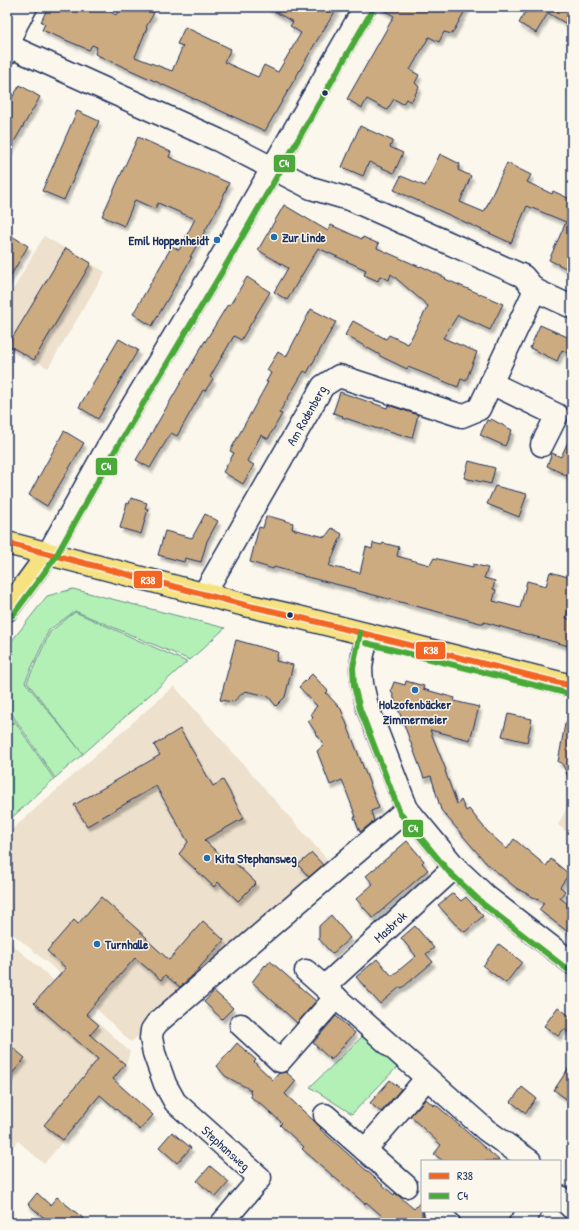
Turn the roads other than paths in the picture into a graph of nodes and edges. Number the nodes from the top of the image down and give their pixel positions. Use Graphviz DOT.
graph roads {
  1 [pos="26,7"];
  2 [pos="365,7"];
  3 [pos="8,48"];
  4 [pos="273,168"];
  5 [pos="535,290"];
  6 [pos="572,308"];
  7 [pos="491,383"];
  8 [pos="542,445"];
  9 [pos="7,543"];
  10 [pos="48,554"];
  11 [pos="204,594"];
  12 [pos="7,610"];
  13 [pos="368,635"];
  14 [pos="572,686"];
  15 [pos="408,809"];
  16 [pos="455,867"];
  17 [pos="572,963"];
  18 [pos="306,970"];
  19 [pos="330,992"];
  20 [pos="241,1025"];
  21 [pos="427,1078"];
  22 [pos="325,1115"];
  23 [pos="365,1150"];
  24 [pos="529,1160"];
  25 [pos="406,1186"];
  26 [pos="561,1198"];
  27 [pos="572,1208"];
  28 [pos="436,1212"];
  29 [pos="529,1212"];
  30 [pos="222,1223"];
  31 [pos="449,1223"];
  32 [pos="520,1223"];
  1 -- 3 [label="street"];
  2 -- 4 [label="street"];
  3 -- 4 [label="street"];
  4 -- 5 [label="street"];
  4 -- 10 [label="street"];
  5 -- 6 [label="street"];
  5 -- 7 [label="street, Am Rodenberg"];
  7 -- 8 [label="street"];
  7 -- 11 [label="street, Am Rodenberg"];
  9 -- 10 [label="main road"];
  10 -- 11 [label="main road"];
  10 -- 12 [label="main road"];
  11 -- 13 [label="main road"];
  13 -- 14 [label="main road"];
  13 -- 15 [label="street"];
  15 -- 16 [label="street"];
  15 -- 30 [label="street, Stephansweg"];
  16 -- 17 [label="street"];
  16 -- 19 [label="street, Masbrok"];
  18 -- 19 [label="street"];
  19 -- 20 [label="street, Masbrok"];
  19 -- 21 [label="street"];
  21 -- 23 [label="street"];
  21 -- 24 [label="street"];
  22 -- 23 [label="street"];
  23 -- 25 [label="street"];
  26 -- 27 [label="street"];
  28 -- 31 [label="street"];
  29 -- 32 [label="street"];
}
